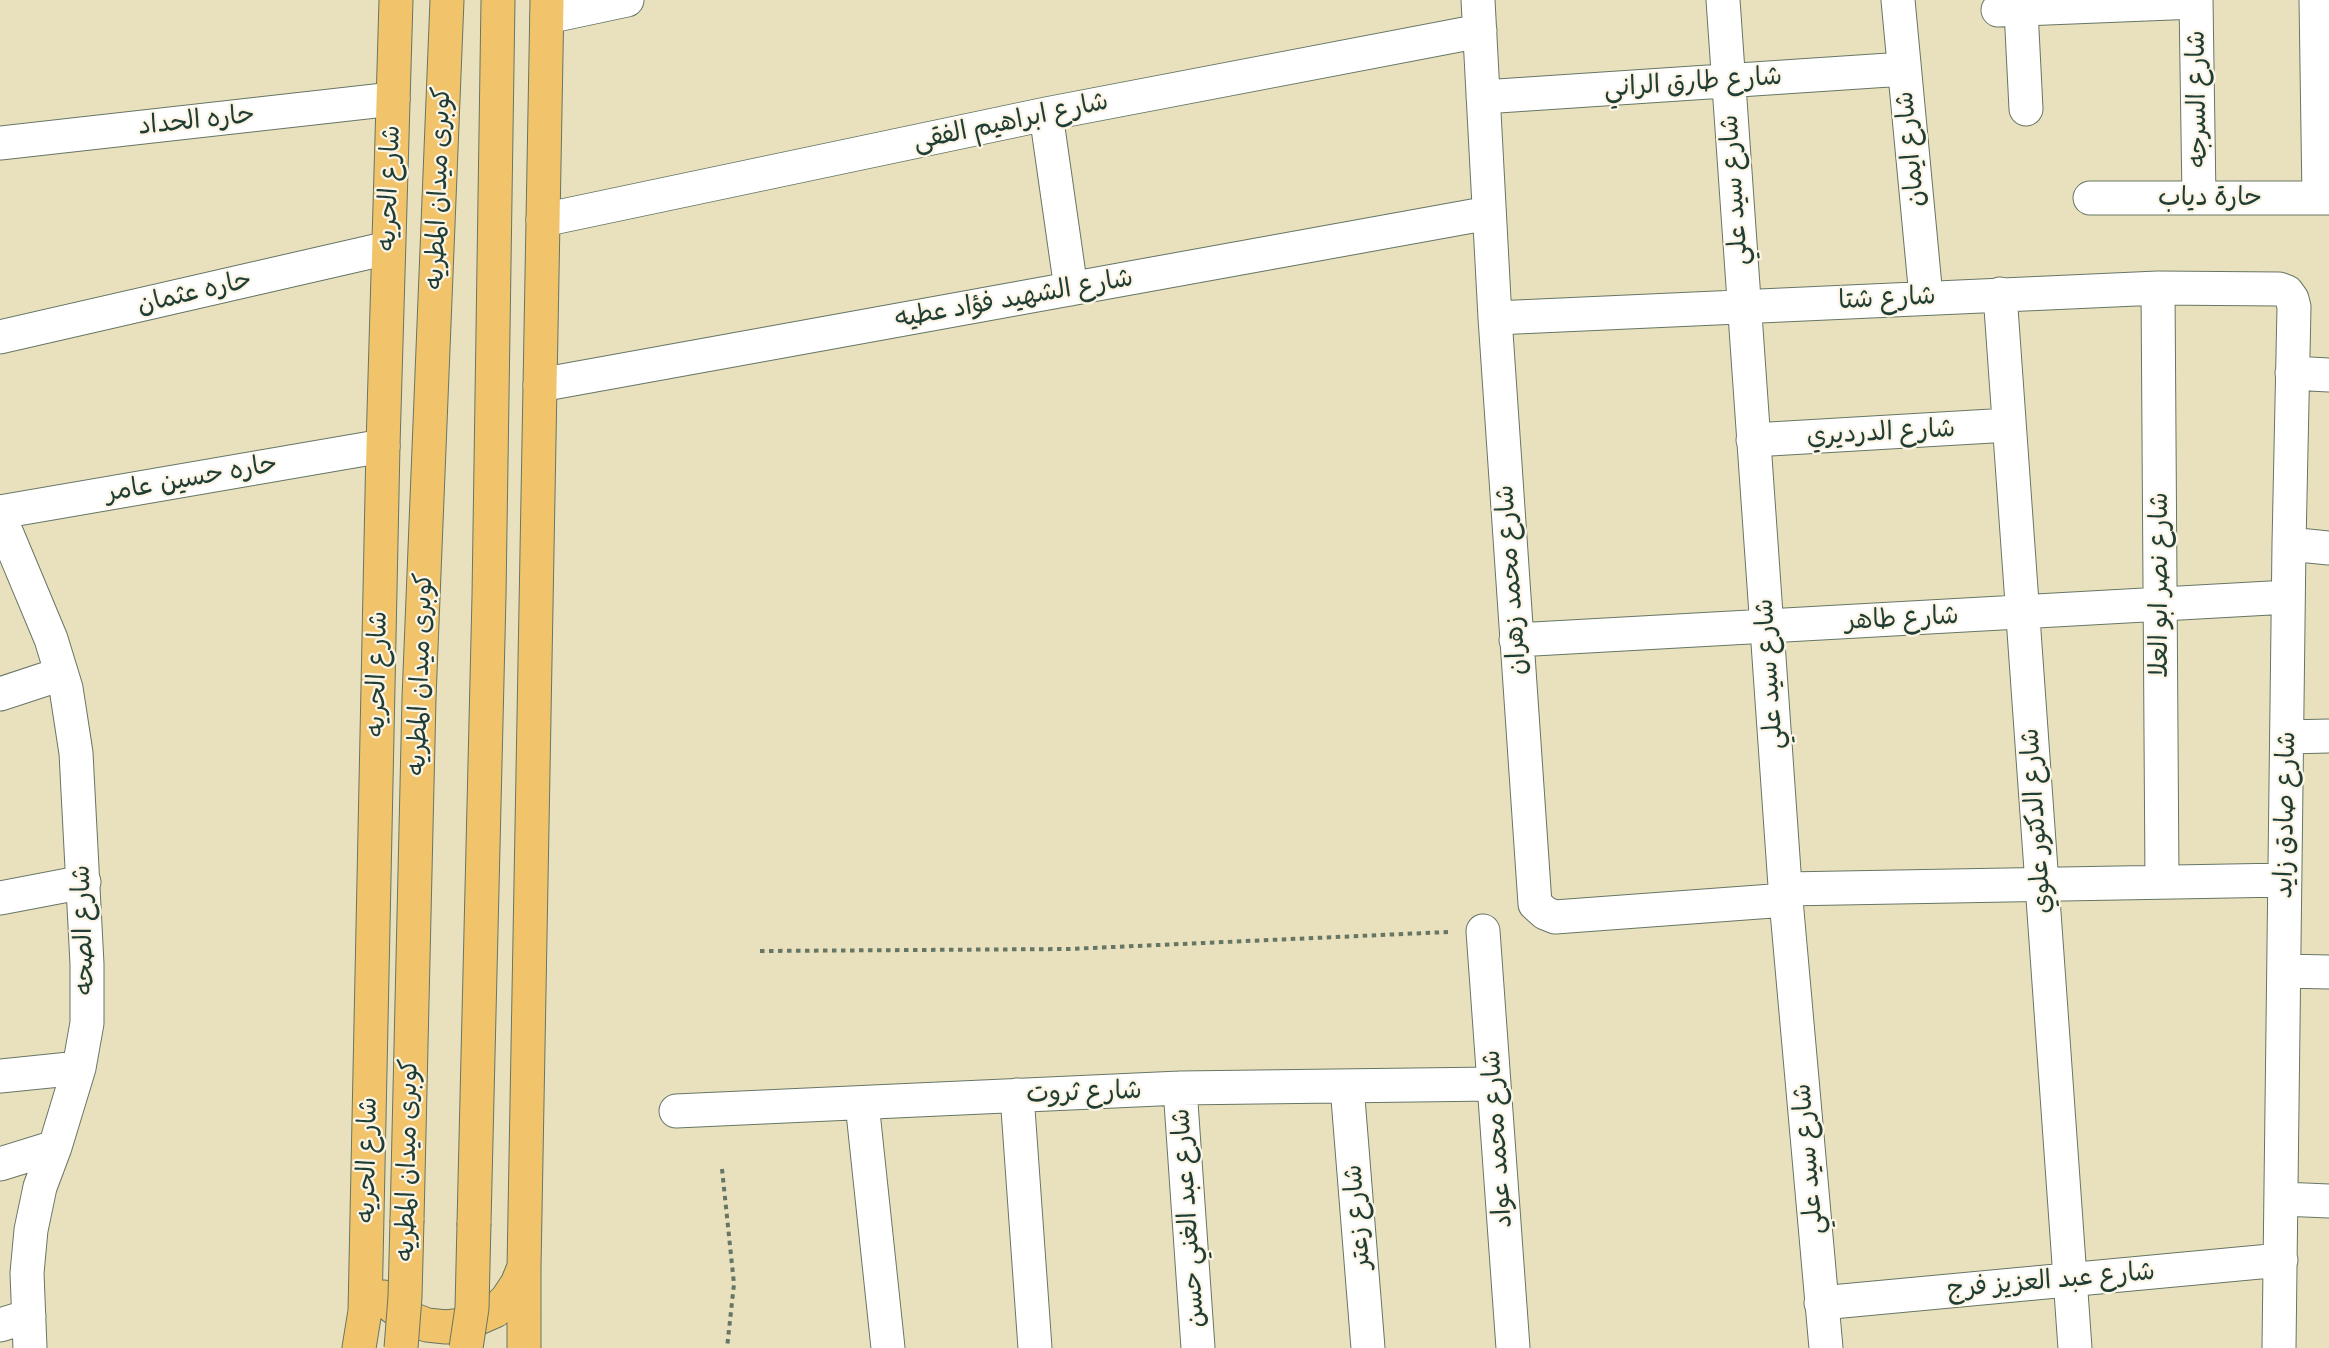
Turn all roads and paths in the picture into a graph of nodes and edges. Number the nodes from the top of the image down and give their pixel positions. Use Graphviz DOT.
graph roads {
  1 [pos="396,0"];
  2 [pos="447,0"];
  3 [pos="498,0"];
  4 [pos="627,0"];
  5 [pos="1723,0"];
  6 [pos="1898,0"];
  7 [pos="2316,0"];
  8 [pos="2196,1"];
  9 [pos="547,8"];
  10 [pos="1479,16"];
  11 [pos="1904,69"];
  12 [pos="1728,81"];
  13 [pos="1483,97"];
  14 [pos="393,99"];
  15 [pos="2026,109"];
  16 [pos="1046,114"];
  17 [pos="0,143"];
  18 [pos="2090,198"];
  19 [pos="2199,198"];
  20 [pos="2324,198"];
  21 [pos="1489,213"];
  22 [pos="543,220"];
  23 [pos="388,248"];
  24 [pos="2158,288"];
  25 [pos="2279,288"];
  26 [pos="1071,289"];
  27 [pos="2000,294"];
  28 [pos="1926,297"];
  29 [pos="1743,306"];
  30 [pos="1495,318"];
  31 [pos="0,337"];
  32 [pos="2292,373"];
  33 [pos="2329,375"];
  34 [pos="540,385"];
  35 [pos="2009,425"];
  36 [pos="1753,440"];
  37 [pos="383,446"];
  38 [pos="0,512"];
  39 [pos="0,517"];
  40 [pos="2289,544"];
  41 [pos="2329,548"];
  42 [pos="2288,597"];
  43 [pos="2160,605"];
  44 [pos="2023,613"];
  45 [pos="1767,627"];
  46 [pos="1516,640"];
  47 [pos="61,674"];
  48 [pos="0,694"];
  49 [pos="2329,736"];
  50 [pos="2287,737"];
  51 [pos="2285,880"];
  52 [pos="84,882"];
  53 [pos="2162,882"];
  54 [pos="2042,884"];
  55 [pos="1786,895"];
  56 [pos="0,898"];
  57 [pos="1483,931"];
  58 [pos="760,951"];
  59 [pos="2284,971"];
  60 [pos="2329,972"];
  61 [pos="80,1068"];
  62 [pos="0,1076"];
  63 [pos="1493,1084"];
  64 [pos="1347,1086"];
  65 [pos="1180,1088"];
  66 [pos="1017,1095"];
  67 [pos="862,1103"];
  68 [pos="676,1111"];
  69 [pos="55,1147"];
  70 [pos="0,1164"];
  71 [pos="722,1169"];
  72 [pos="2282,1199"];
  73 [pos="2329,1201"];
  74 [pos="366,1258"];
  75 [pos="2281,1260"];
  76 [pos="524,1267"];
  77 [pos="2070,1279"];
  78 [pos="1821,1303"];
  79 [pos="20,1330"];
  80 [pos="359,1348"];
  81 [pos="401,1348"];
  82 [pos="466,1348"];
  83 [pos="524,1348"];
  84 [pos="727,1348"];
  85 [pos="888,1348"];
  86 [pos="1035,1348"];
  87 [pos="1198,1348"];
  88 [pos="1368,1348"];
  89 [pos="1514,1348"];
  90 [pos="1826,1348"];
  91 [pos="2075,1348"];
  92 [pos="2279,1348"];
  1 -- 14 [label="main road, شارع الحريه"];
  2 -- 81 [label="main road, كوبرى ميدان المطريه, bridge"];
  3 -- 82 [label="main road, bridge"];
  4 -- 9 [label="street"];
  5 -- 12 [label="street, شارع سيد علي"];
  6 -- 11 [label="street, شارع ايمان"];
  7 -- 20 [label="street"];
  8 -- 15 [label="street"];
  8 -- 19 [label="street, شارع السرجه"];
  9 -- 22 [label="main road"];
  10 -- 13 [label="street, شارع محمد زهران"];
  10 -- 16 [label="street, شارع ابراهيم الفقى"];
  11 -- 12 [label="street, شارع طارق الراني"];
  11 -- 28 [label="street, شارع ايمان"];
  12 -- 13 [label="street, شارع طارق الراني"];
  12 -- 29 [label="street, شارع سيد علي"];
  13 -- 21 [label="street, شارع محمد زهران"];
  14 -- 17 [label="street, حاره الحداد"];
  14 -- 23 [label="main road, شارع الحريه"];
  16 -- 22 [label="street, شارع ابراهيم الفقى"];
  16 -- 26 [label="street"];
  18 -- 19 [label="street, حارة دياب"];
  19 -- 20 [label="street, حارة دياب"];
  21 -- 26 [label="street, شارع الشهيد فؤاد عطيه"];
  21 -- 30 [label="street, شارع محمد زهران"];
  22 -- 34 [label="main road"];
  23 -- 31 [label="street, حاره عثمان"];
  23 -- 37 [label="main road, شارع الحريه"];
  24 -- 25 [label="street, شارع شتا"];
  24 -- 27 [label="street, شارع شتا"];
  24 -- 43 [label="street, شارع نصر ابو العلا"];
  25 -- 32 [label="street, شارع صادق زايد"];
  26 -- 34 [label="street, شارع الشهيد فؤاد عطيه"];
  27 -- 28 [label="street, شارع شتا"];
  27 -- 35 [label="street, شارع الدكتور علوي"];
  28 -- 29 [label="street, شارع شتا"];
  29 -- 30 [label="street, شارع شتا"];
  29 -- 36 [label="street, شارع سيد علي"];
  30 -- 46 [label="street, شارع محمد زهران"];
  32 -- 33 [label="street"];
  32 -- 40 [label="street, شارع صادق زايد"];
  34 -- 76 [label="main road"];
  35 -- 36 [label="street, شارع الدرديري"];
  35 -- 44 [label="street, شارع الدكتور علوي"];
  36 -- 45 [label="street, شارع سيد علي"];
  37 -- 38 [label="street, حاره حسين عامر"];
  37 -- 74 [label="main road, شارع الحريه"];
  39 -- 47 [label="street, شارع الصحه"];
  40 -- 41 [label="street"];
  40 -- 42 [label="street, شارع صادق زايد"];
  42 -- 43 [label="street, شارع طاهر"];
  42 -- 50 [label="street, شارع صادق زايد"];
  43 -- 44 [label="street, شارع طاهر"];
  43 -- 53 [label="street, شارع نصر ابو العلا"];
  44 -- 45 [label="street, شارع طاهر"];
  44 -- 54 [label="street, شارع الدكتور علوي"];
  45 -- 46 [label="street, شارع طاهر"];
  45 -- 55 [label="street, شارع سيد علي"];
  46 -- 55 [label="street, شارع محمد زهران"];
  47 -- 48 [label="street"];
  47 -- 52 [label="street, شارع الصحه"];
  49 -- 50 [label="street"];
  50 -- 51 [label="street, شارع صادق زايد"];
  51 -- 53 [label="street"];
  51 -- 59 [label="street, شارع صادق زايد"];
  52 -- 56 [label="street"];
  52 -- 61 [label="street, شارع الصحه"];
  53 -- 54 [label="street"];
  54 -- 55 [label="street"];
  54 -- 77 [label="street, شارع الدكتور علوي"];
  55 -- 78 [label="street, شارع سيد علي"];
  57 -- 58 [label="path"];
  57 -- 63 [label="street, شارع محمد عواد"];
  59 -- 60 [label="street"];
  59 -- 72 [label="street, شارع صادق زايد"];
  61 -- 62 [label="street"];
  61 -- 69 [label="street, شارع الصحه"];
  63 -- 64 [label="street, شارع ثروت"];
  63 -- 89 [label="street, شارع محمد عواد"];
  64 -- 65 [label="street, شارع ثروت"];
  64 -- 88 [label="street, شارع زعتر"];
  65 -- 66 [label="street, شارع ثروت"];
  65 -- 87 [label="street, شارع عبد الغني حسن"];
  66 -- 67 [label="street, شارع ثروت"];
  66 -- 86 [label="street"];
  67 -- 68 [label="street, شارع ثروت"];
  67 -- 85 [label="street"];
  69 -- 70 [label="street"];
  69 -- 79 [label="street, شارع الصحه"];
  71 -- 84 [label="path"];
  72 -- 73 [label="street"];
  72 -- 75 [label="street, شارع صادق زايد"];
  74 -- 76 [label="main road"];
  74 -- 80 [label="main road, شارع الحريه"];
  75 -- 77 [label="street, شارع عبد العزيز فرج"];
  75 -- 92 [label="street, شارع صادق زايد"];
  76 -- 83 [label="main road"];
  77 -- 78 [label="street, شارع عبد العزيز فرج"];
  77 -- 91 [label="street, شارع الدكتور علوي"];
  78 -- 90 [label="street, شارع سيد علي"];
}
